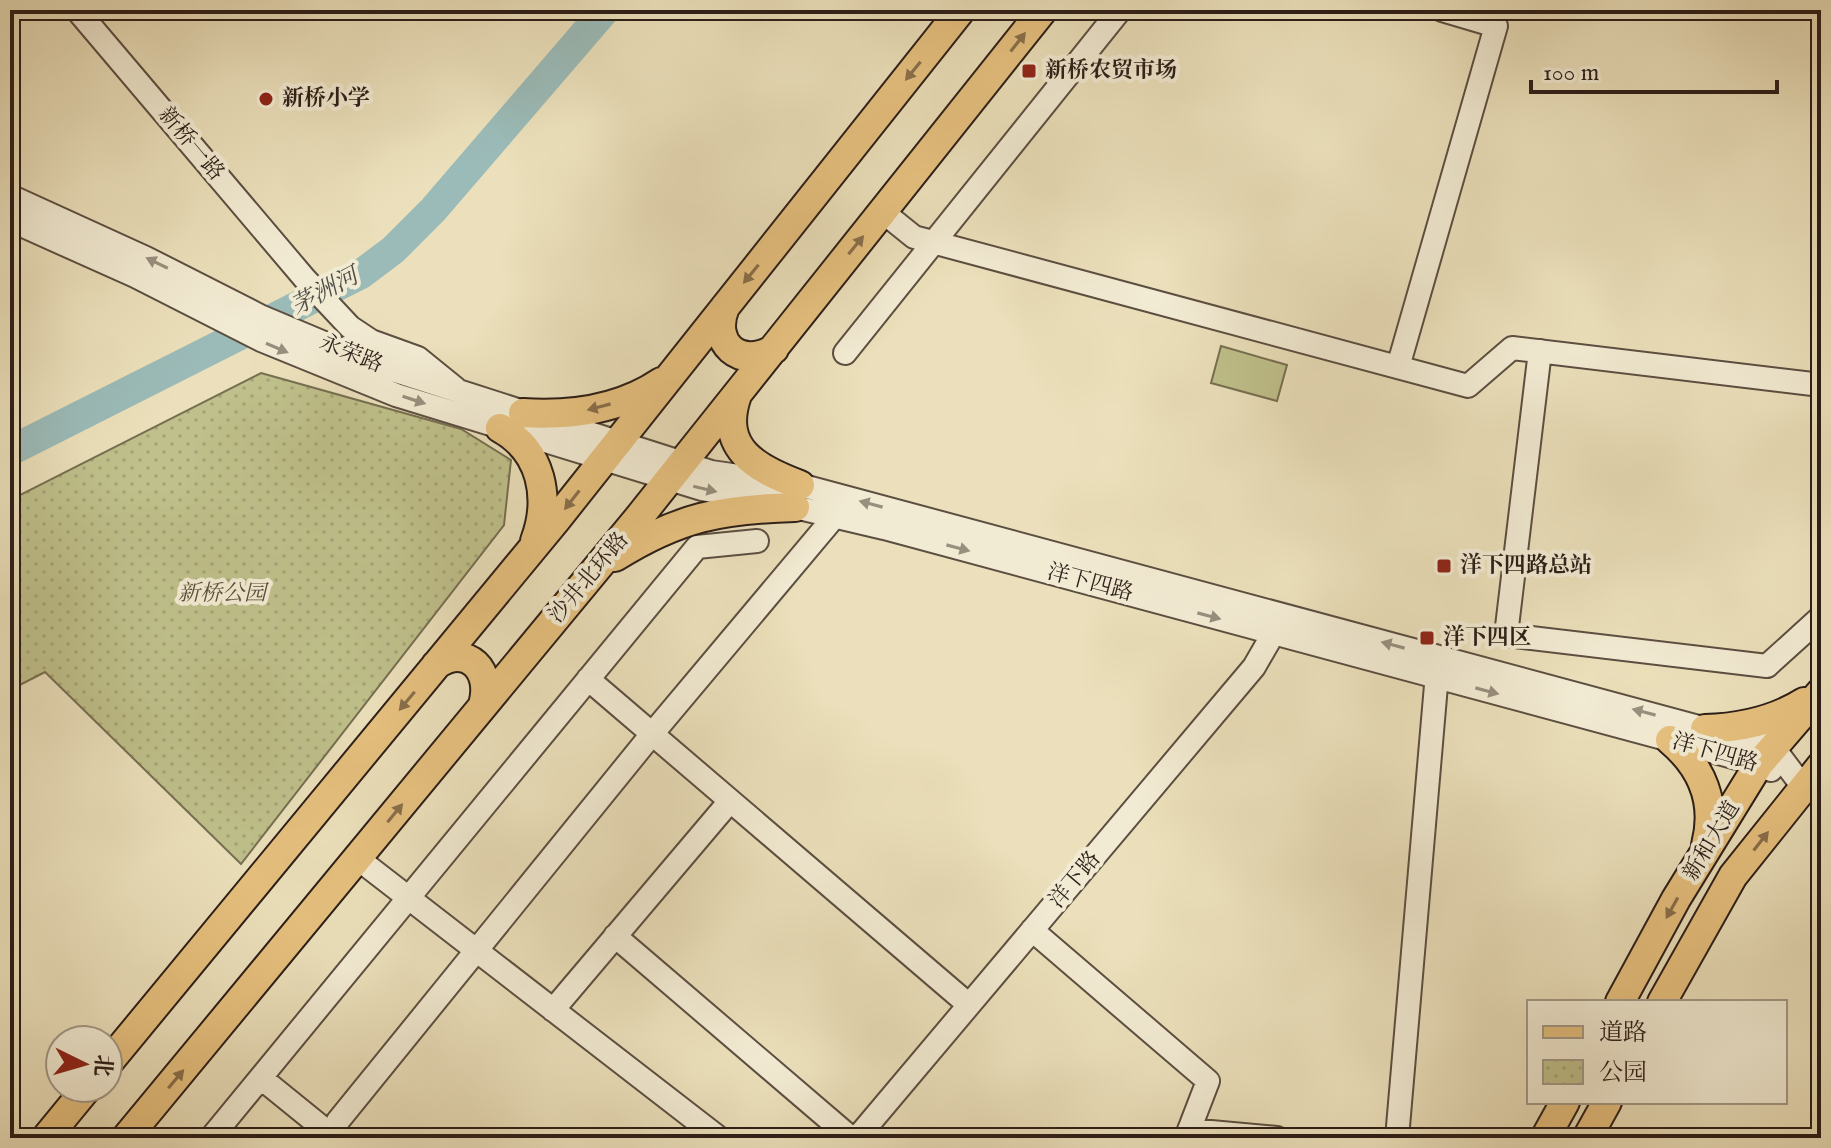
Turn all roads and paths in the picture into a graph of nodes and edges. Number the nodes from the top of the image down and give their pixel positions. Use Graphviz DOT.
graph roads {
  1 [pos="77,10"];
  2 [pos="961,10"];
  3 [pos="1043,10"];
  4 [pos="1120,10"];
  5 [pos="1442,10"];
  6 [pos="10,196"];
  7 [pos="883,212"];
  8 [pos="10,220"];
  9 [pos="934,242"];
  10 [pos="725,307"];
  11 [pos="221,308"];
  12 [pos="774,349"];
  13 [pos="1540,351"];
  14 [pos="845,353"];
  15 [pos="345,364"];
  16 [pos="1398,367"];
  17 [pos="668,378"];
  18 [pos="1821,385"];
  19 [pos="462,394"];
  20 [pos="738,394"];
  21 [pos="512,420"];
  22 [pos="610,451"];
  23 [pos="676,471"];
  24 [pos="797,496"];
  25 [pos="835,516"];
  26 [pos="757,541"];
  27 [pos="527,555"];
  28 [pos="592,574"];
  29 [pos="1821,617"];
  30 [pos="1274,623"];
  31 [pos="436,665"];
  32 [pos="1438,667"];
  33 [pos="588,679"];
  34 [pos="1821,691"];
  35 [pos="483,705"];
  36 [pos="1705,729"];
  37 [pos="652,734"];
  38 [pos="1670,740"];
  39 [pos="1766,756"];
  40 [pos="1812,777"];
  41 [pos="730,801"];
  42 [pos="1703,856"];
  43 [pos="357,858"];
  44 [pos="408,898"];
  45 [pos="1032,930"];
  46 [pos="615,936"];
  47 [pos="476,951"];
  48 [pos="1621,1000"];
  49 [pos="1663,1000"];
  50 [pos="969,1005"];
  51 [pos="553,1010"];
  52 [pos="124,1044"];
  53 [pos="261,1078"];
  54 [pos="74,1104"];
  55 [pos="1564,1104"];
  56 [pos="1606,1104"];
  57 [pos="1188,1134"];
  58 [pos="333,1137"];
  59 [pos="46,1138"];
  60 [pos="126,1138"];
  61 [pos="211,1138"];
  62 [pos="719,1138"];
  63 [pos="854,1138"];
  64 [pos="1277,1138"];
  65 [pos="1397,1138"];
  66 [pos="1545,1138"];
  67 [pos="1587,1138"];
  1 -- 19 [label="street, 新桥一路"];
  2 -- 10 [label="main road, one-way"];
  7 -- 3 [label="main road, 沙井北环路, one-way"];
  4 -- 9 [label="street"];
  5 -- 16 [label="street"];
  11 -- 6 [label="street, 永荣路, one-way"];
  7 -- 9 [label="street"];
  12 -- 7 [label="main road, 沙井北环路, one-way"];
  8 -- 11 [label="street, 永荣路"];
  9 -- 14 [label="street"];
  9 -- 16 [label="street"];
  10 -- 12 [label="main road"];
  10 -- 17 [label="main road"];
  11 -- 15 [label="street, 永荣路"];
  12 -- 20 [label="main road, 沙井北环路"];
  13 -- 16 [label="street"];
  13 -- 18 [label="street"];
  13 -- 29 [label="street"];
  15 -- 19 [label="street, 永荣路"];
  15 -- 21 [label="street, 永荣路, one-way"];
  17 -- 21 [label="main road, one-way"];
  17 -- 22 [label="main road"];
  19 -- 21 [label="street, 永荣路"];
  20 -- 23 [label="main road, 沙井北环路"];
  20 -- 24 [label="main road"];
  21 -- 22 [label="street, 永荣路"];
  21 -- 27 [label="main road"];
  22 -- 23 [label="street, 洋下四路"];
  22 -- 27 [label="main road, one-way"];
  23 -- 24 [label="street, 洋下四路"];
  23 -- 28 [label="main road, 沙井北环路"];
  24 -- 25 [label="street, 洋下四路"];
  24 -- 28 [label="main road"];
  30 -- 24 [label="street, 洋下四路, one-way"];
  25 -- 30 [label="street, 洋下四路, one-way"];
  25 -- 37 [label="street"];
  26 -- 33 [label="street"];
  27 -- 31 [label="main road"];
  28 -- 35 [label="main road, 沙井北环路"];
  30 -- 32 [label="street, 洋下四路"];
  30 -- 45 [label="street, 洋下路"];
  31 -- 35 [label="main road"];
  31 -- 52 [label="main road, one-way"];
  36 -- 32 [label="street, 洋下四路, one-way"];
  32 -- 38 [label="street, 洋下四路, one-way"];
  32 -- 65 [label="street"];
  33 -- 37 [label="street"];
  33 -- 44 [label="street"];
  34 -- 36 [label="main road"];
  34 -- 39 [label="main road, 新和大道"];
  43 -- 35 [label="main road, 沙井北环路, one-way"];
  36 -- 39 [label="street, 洋下四路"];
  37 -- 41 [label="street"];
  37 -- 47 [label="street"];
  38 -- 39 [label="street, 洋下四路"];
  38 -- 42 [label="main road"];
  39 -- 40 [label="street, 洋下四路"];
  39 -- 42 [label="main road, 新和大道"];
  49 -- 40 [label="main road, 新和大道, one-way"];
  41 -- 46 [label="street"];
  41 -- 50 [label="street"];
  42 -- 48 [label="main road, 新和大道, one-way"];
  43 -- 44 [label="street"];
  60 -- 43 [label="main road, 沙井北环路, one-way"];
  44 -- 47 [label="street"];
  44 -- 53 [label="street"];
  45 -- 50 [label="street, 洋下路"];
  45 -- 57 [label="street"];
  46 -- 51 [label="street"];
  46 -- 63 [label="street"];
  47 -- 51 [label="street"];
  47 -- 58 [label="street"];
  50 -- 63 [label="street, 洋下路"];
  51 -- 62 [label="street"];
  53 -- 58 [label="street"];
  53 -- 61 [label="street"];
  54 -- 59 [label="main road"];
  55 -- 66 [label="main road"];
  56 -- 67 [label="main road"];
  57 -- 64 [label="street"];
}
